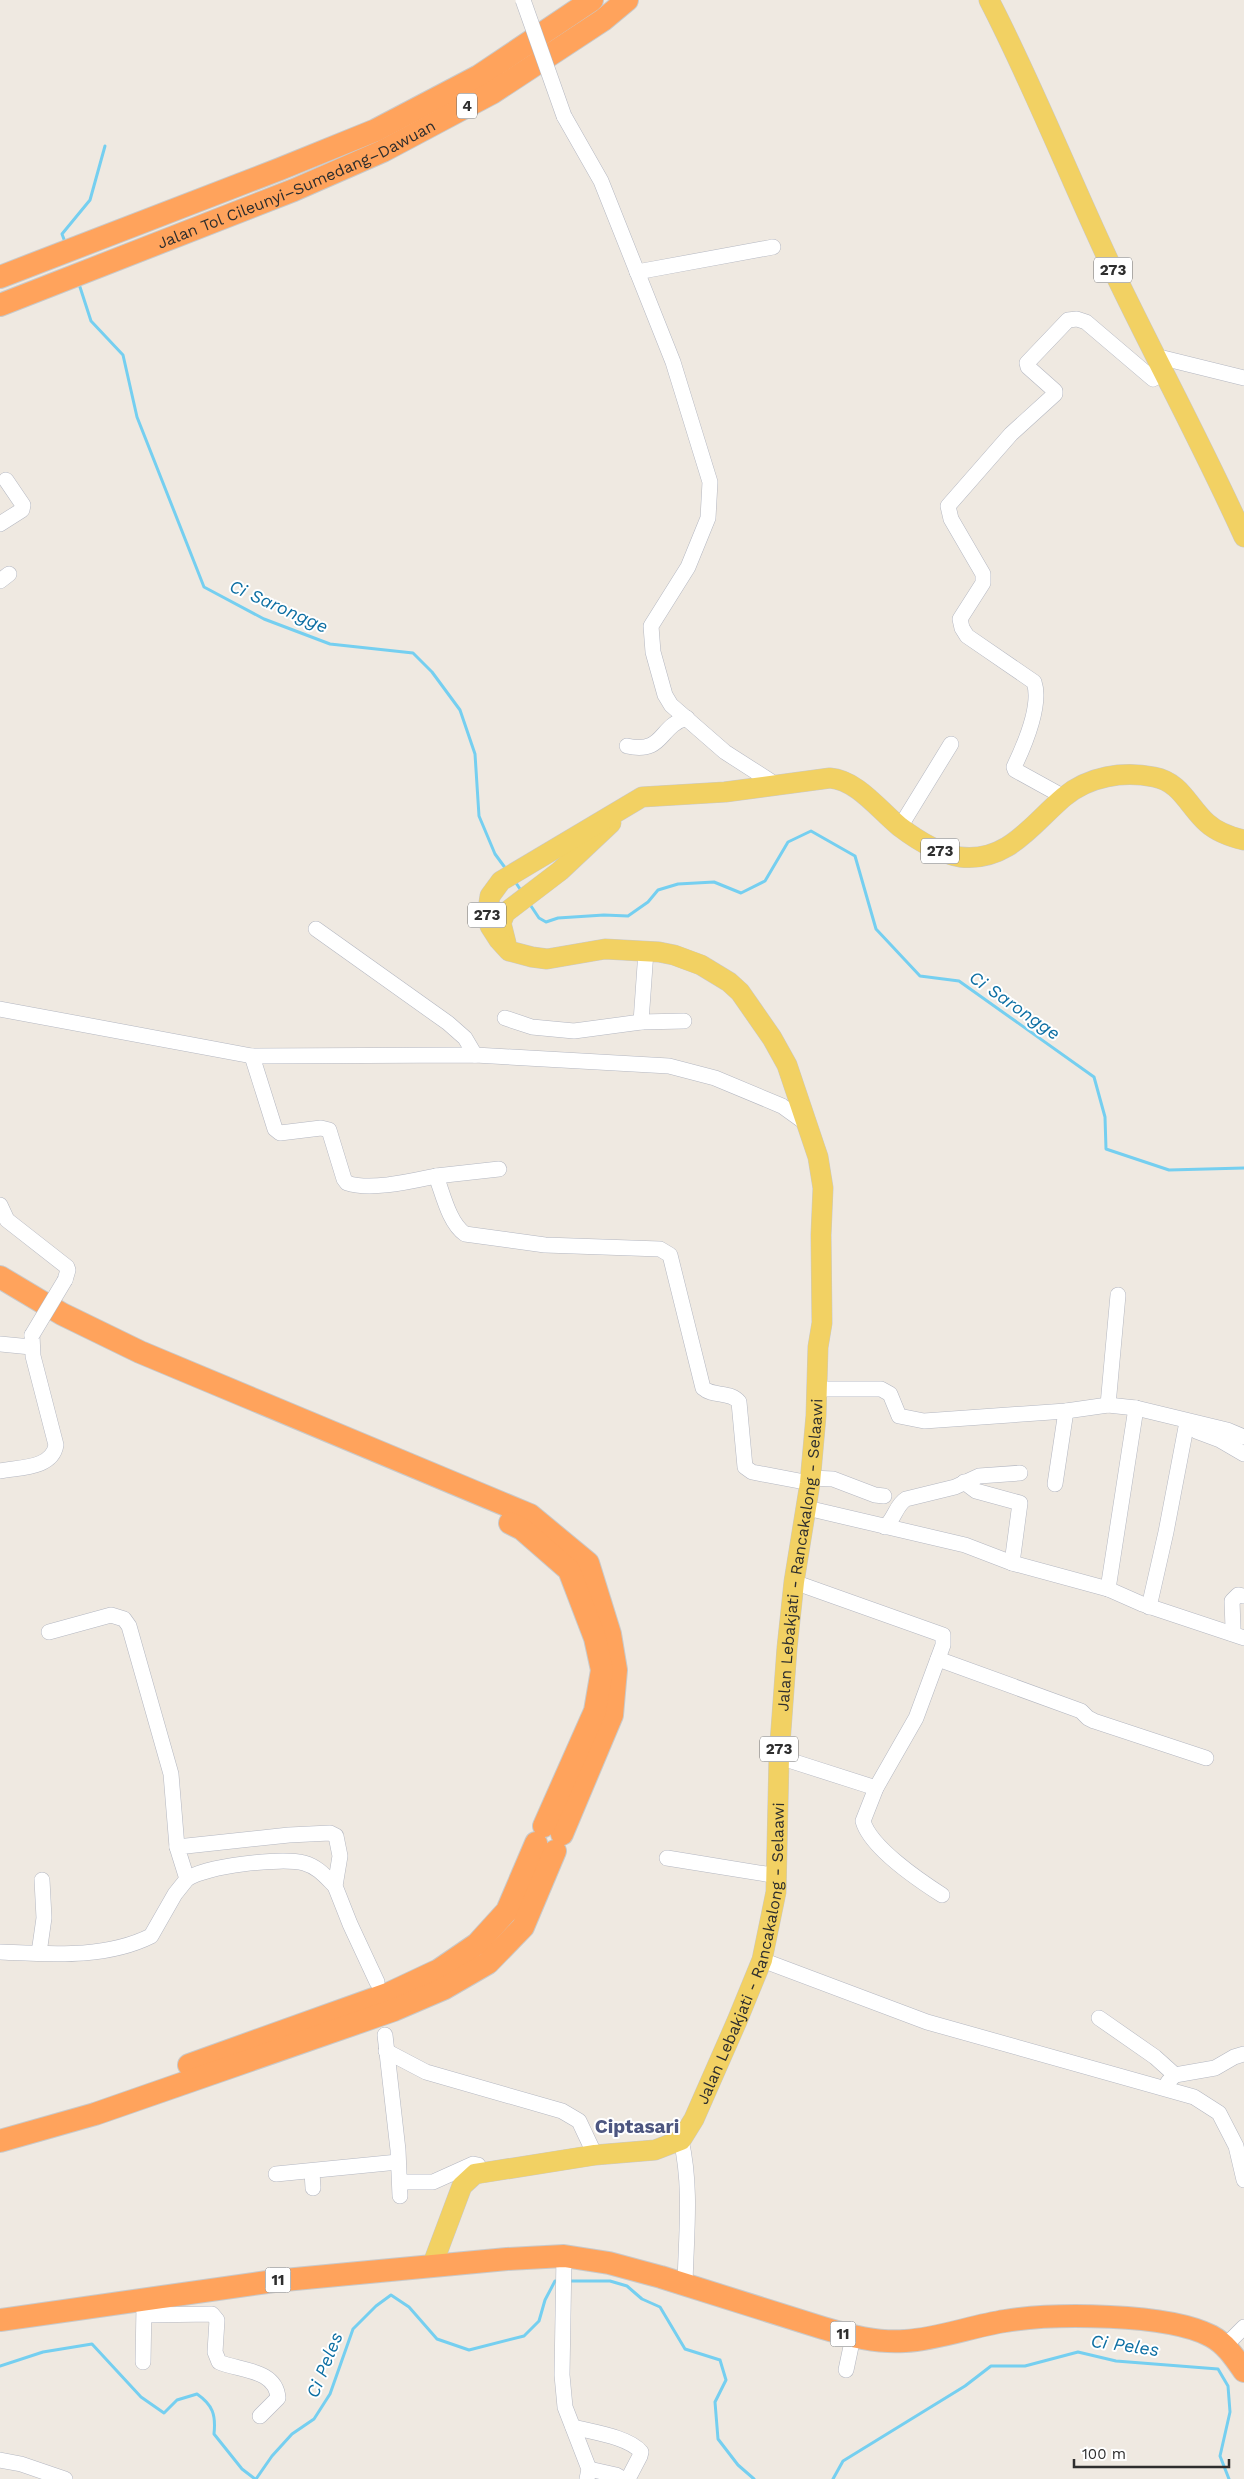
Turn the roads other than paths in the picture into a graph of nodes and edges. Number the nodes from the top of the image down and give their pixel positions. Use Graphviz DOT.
graph roads {
  1 [pos="523,0"];
  2 [pos="592,0"];
  3 [pos="627,0"];
  4 [pos="989,0"];
  5 [pos="774,247"];
  6 [pos="637,272"];
  7 [pos="0,277"];
  8 [pos="0,306"];
  9 [pos="1159,364"];
  10 [pos="1244,378"];
  11 [pos="2,480"];
  12 [pos="0,524"];
  13 [pos="1244,537"];
  14 [pos="687,718"];
  15 [pos="951,744"];
  16 [pos="627,746"];
  17 [pos="778,786"];
  18 [pos="1064,797"];
  19 [pos="615,812"];
  20 [pos="900,827"];
  21 [pos="1244,840"];
  22 [pos="316,929"];
  23 [pos="509,951"];
  24 [pos="646,951"];
  25 [pos="0,1009"];
  26 [pos="505,1018"];
  27 [pos="684,1021"];
  28 [pos="641,1022"];
  29 [pos="475,1055"];
  30 [pos="252,1056"];
  31 [pos="807,1124"];
  32 [pos="498,1169"];
  33 [pos="436,1176"];
  34 [pos="0,1205"];
  35 [pos="0,1277"];
  36 [pos="0,1291"];
  37 [pos="1118,1295"];
  38 [pos="32,1341"];
  39 [pos="0,1344"];
  40 [pos="817,1389"];
  41 [pos="1108,1405"];
  42 [pos="1136,1408"];
  43 [pos="1066,1411"];
  44 [pos="1186,1425"];
  45 [pos="1227,1430"];
  46 [pos="1210,1436"];
  47 [pos="1244,1437"];
  48 [pos="1244,1454"];
  49 [pos="0,1471"];
  50 [pos="1020,1473"];
  51 [pos="811,1480"];
  52 [pos="964,1482"];
  53 [pos="1055,1484"];
  54 [pos="884,1496"];
  55 [pos="807,1508"];
  56 [pos="885,1527"];
  57 [pos="1012,1563"];
  58 [pos="794,1582"];
  59 [pos="1108,1589"];
  60 [pos="1244,1596"];
  61 [pos="1149,1607"];
  62 [pos="49,1632"];
  63 [pos="1238,1635"];
  64 [pos="938,1660"];
  65 [pos="778,1757"];
  66 [pos="1206,1758"];
  67 [pos="876,1788"];
  68 [pos="549,1839"];
  69 [pos="177,1847"];
  70 [pos="667,1858"];
  71 [pos="778,1876"];
  72 [pos="187,1879"];
  73 [pos="42,1880"];
  74 [pos="335,1886"];
  75 [pos="942,1895"];
  76 [pos="0,1952"];
  77 [pos="39,1953"];
  78 [pos="762,1960"];
  79 [pos="377,1982"];
  80 [pos="1099,2018"];
  81 [pos="1244,2054"];
  82 [pos="1175,2074"];
  83 [pos="1164,2088"];
  84 [pos="0,2125"];
  85 [pos="681,2140"];
  86 [pos="0,2141"];
  87 [pos="595,2155"];
  88 [pos="398,2162"];
  89 [pos="312,2172"];
  90 [pos="481,2172"];
  91 [pos="276,2174"];
  92 [pos="1244,2180"];
  93 [pos="313,2188"];
  94 [pos="432,2266"];
  95 [pos="564,2273"];
  96 [pos="685,2285"];
  97 [pos="144,2307"];
  98 [pos="0,2320"];
  99 [pos="1244,2327"];
  100 [pos="853,2337"];
  101 [pos="1225,2346"];
  102 [pos="143,2362"];
  103 [pos="846,2370"];
  104 [pos="1244,2372"];
  105 [pos="260,2416"];
  106 [pos="573,2427"];
  107 [pos="0,2460"];
  108 [pos="588,2474"];
  109 [pos="63,2478"];
  110 [pos="623,2479"];
  111 [pos="628,2479"];
  1 -- 6 [label="street, bridge"];
  2 -- 7 [label="highway, Jalan Tol Cileunyi–Sumedang–Dawuan / 4"];
  3 -- 8 [label="highway, Jalan Tol Cileunyi–Sumedang–Dawuan / 4"];
  4 -- 9 [label="main road, 273"];
  5 -- 6 [label="street"];
  6 -- 14 [label="street"];
  9 -- 10 [label="street"];
  9 -- 13 [label="main road, 273"];
  9 -- 18 [label="street"];
  11 -- 12 [label="street"];
  14 -- 16 [label="street"];
  14 -- 17 [label="street"];
  15 -- 20 [label="street"];
  17 -- 19 [label="main road, 273"];
  17 -- 20 [label="main road, 273"];
  18 -- 20 [label="main road, 273"];
  18 -- 21 [label="main road, 273"];
  19 -- 23 [label="main road, 273"];
  19 -- 23 [label="main road, 273"];
  22 -- 29 [label="street"];
  23 -- 24 [label="main road, Jalan Lebakjati - Rancakalong - Selaawi / 273"];
  24 -- 28 [label="street"];
  24 -- 31 [label="main road, Jalan Lebakjati - Rancakalong - Selaawi / 273"];
  25 -- 30 [label="street"];
  26 -- 28 [label="street"];
  27 -- 28 [label="street"];
  29 -- 30 [label="street"];
  29 -- 31 [label="street"];
  30 -- 33 [label="street"];
  31 -- 40 [label="main road, Jalan Lebakjati - Rancakalong - Selaawi / 273"];
  32 -- 33 [label="street"];
  33 -- 51 [label="street"];
  34 -- 38 [label="street, bridge"];
  35 -- 68 [label="highway"];
  36 -- 68 [label="highway"];
  37 -- 41 [label="street"];
  38 -- 39 [label="street"];
  38 -- 49 [label="street"];
  40 -- 43 [label="street"];
  40 -- 51 [label="main road, Jalan Lebakjati - Rancakalong - Selaawi / 273"];
  41 -- 42 [label="street"];
  41 -- 43 [label="street"];
  42 -- 44 [label="street"];
  42 -- 59 [label="street"];
  43 -- 53 [label="street"];
  44 -- 45 [label="street"];
  44 -- 46 [label="street"];
  44 -- 61 [label="street"];
  45 -- 46 [label="street"];
  45 -- 47 [label="street"];
  46 -- 48 [label="street"];
  50 -- 52 [label="street"];
  51 -- 54 [label="street"];
  51 -- 55 [label="main road, Jalan Lebakjati - Rancakalong - Selaawi / 273"];
  52 -- 56 [label="street"];
  52 -- 57 [label="street"];
  55 -- 56 [label="street"];
  55 -- 58 [label="main road, Jalan Lebakjati - Rancakalong - Selaawi / 273"];
  56 -- 57 [label="street"];
  57 -- 59 [label="street"];
  58 -- 64 [label="street"];
  58 -- 65 [label="main road, Jalan Lebakjati - Rancakalong - Selaawi / 273"];
  59 -- 61 [label="street"];
  60 -- 63 [label="street"];
  61 -- 63 [label="street"];
  62 -- 69 [label="street"];
  64 -- 66 [label="street"];
  64 -- 67 [label="street"];
  65 -- 67 [label="street"];
  65 -- 71 [label="main road, Jalan Lebakjati - Rancakalong - Selaawi / 273"];
  67 -- 75 [label="street"];
  68 -- 84 [label="highway"];
  68 -- 86 [label="highway"];
  69 -- 72 [label="street"];
  69 -- 74 [label="street"];
  70 -- 71 [label="street"];
  71 -- 78 [label="main road, Jalan Lebakjati - Rancakalong - Selaawi / 273"];
  72 -- 74 [label="street"];
  72 -- 77 [label="street"];
  73 -- 77 [label="street"];
  74 -- 79 [label="street"];
  76 -- 77 [label="street"];
  78 -- 83 [label="street"];
  78 -- 85 [label="main road, Jalan Lebakjati - Rancakalong - Selaawi / 273"];
  80 -- 82 [label="street"];
  81 -- 82 [label="street"];
  82 -- 83 [label="street"];
  83 -- 92 [label="street"];
  85 -- 87 [label="main road"];
  85 -- 96 [label="street"];
  87 -- 88 [label="street"];
  87 -- 90 [label="main road"];
  88 -- 89 [label="street"];
  88 -- 90 [label="street"];
  89 -- 91 [label="street"];
  89 -- 93 [label="street"];
  90 -- 94 [label="main road"];
  94 -- 95 [label="highway, 11"];
  94 -- 97 [label="highway, 11"];
  95 -- 96 [label="highway, 11"];
  95 -- 106 [label="street"];
  96 -- 100 [label="highway, 11"];
  97 -- 98 [label="highway, 11"];
  97 -- 102 [label="street"];
  97 -- 105 [label="street"];
  99 -- 101 [label="street"];
  100 -- 101 [label="highway, 11"];
  100 -- 103 [label="street"];
  101 -- 104 [label="highway, 11"];
  106 -- 108 [label="street"];
  106 -- 111 [label="street"];
  107 -- 109 [label="street"];
  108 -- 110 [label="street"];
}
